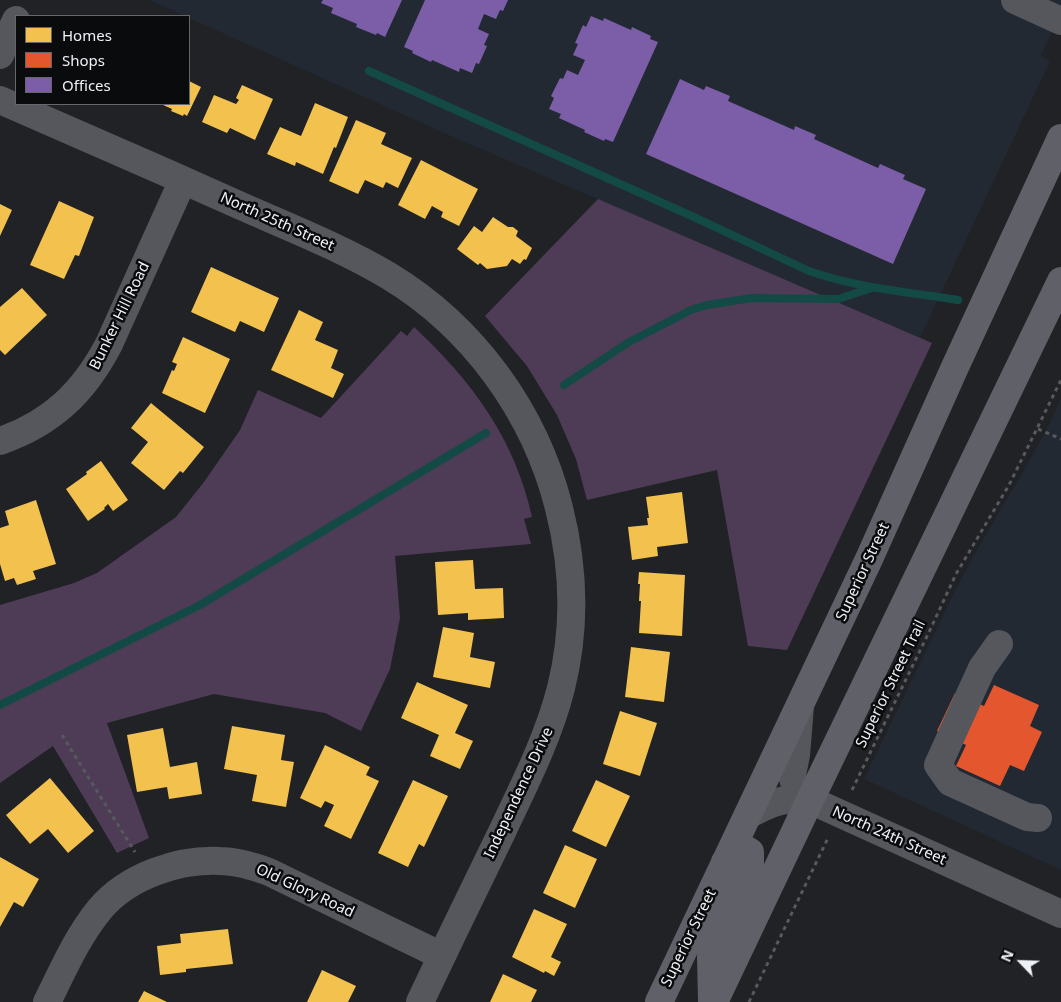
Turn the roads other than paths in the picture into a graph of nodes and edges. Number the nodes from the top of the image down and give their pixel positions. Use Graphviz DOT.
graph roads {
  1 [pos="25,0"];
  2 [pos="1015,0"];
  3 [pos="18,15"];
  4 [pos="1061,21"];
  5 [pos="15,22"];
  6 [pos="0,55"];
  7 [pos="0,100"];
  8 [pos="1061,138"];
  9 [pos="183,180"];
  10 [pos="1061,281"];
  11 [pos="515,400"];
  12 [pos="0,441"];
  13 [pos="999,644"];
  14 [pos="800,706"];
  15 [pos="810,800"];
  16 [pos="748,815"];
  17 [pos="1038,818"];
  18 [pos="725,862"];
  19 [pos="1061,914"];
  20 [pos="442,956"];
  21 [pos="47,1002"];
  22 [pos="420,1002"];
  23 [pos="659,1002"];
  24 [pos="713,1002"];
  1 -- 3 [label="street"];
  2 -- 4 [label="street"];
  5 -- 6 [label="street"];
  7 -- 9 [label="street, North 25th Street"];
  8 -- 14 [label="main road, Superior Street"];
  9 -- 11 [label="street, North 25th Street"];
  9 -- 12 [label="street, Bunker Hill Road"];
  10 -- 15 [label="main road"];
  11 -- 20 [label="street, Independence Drive"];
  13 -- 17 [label="street"];
  14 -- 15 [label="street, North 24th Street"];
  14 -- 16 [label="main road, Superior Street"];
  15 -- 16 [label="street"];
  15 -- 19 [label="street, North 24th Street"];
  15 -- 24 [label="main road"];
  16 -- 18 [label="main road, Superior Street"];
  18 -- 23 [label="main road, Superior Street"];
  18 -- 24 [label="main road"];
  20 -- 21 [label="street, Old Glory Road"];
  20 -- 22 [label="street, Independence Drive"];
}
